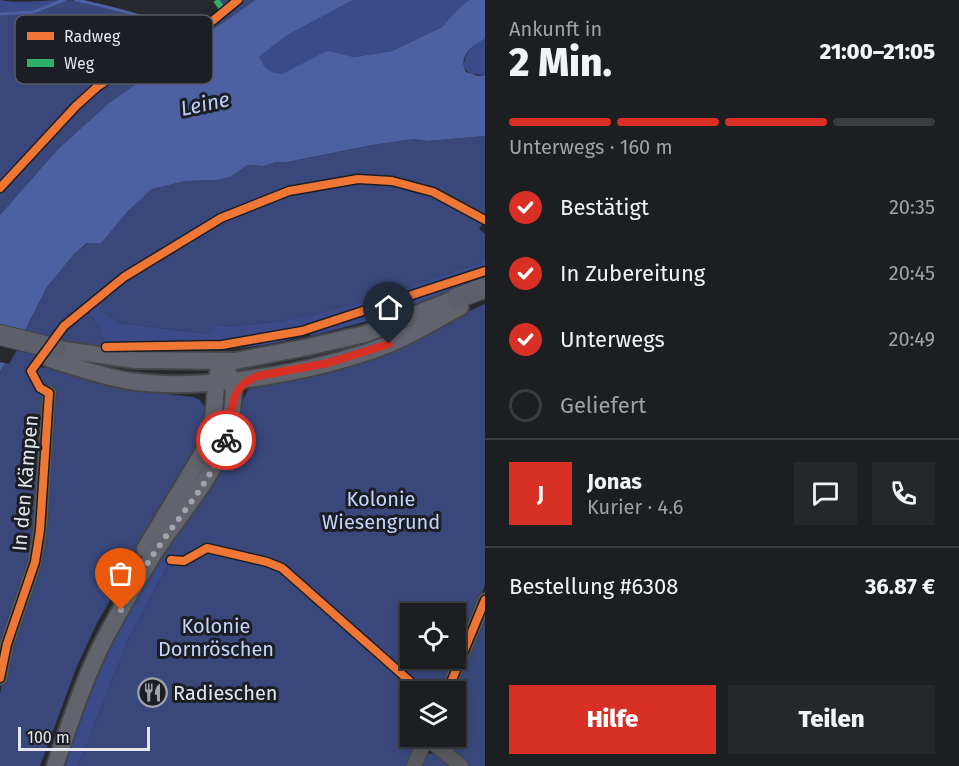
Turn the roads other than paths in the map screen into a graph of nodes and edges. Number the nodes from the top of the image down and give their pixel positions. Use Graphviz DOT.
graph roads {
  1 [pos="485,288"];
  2 [pos="485,298"];
  3 [pos="459,303"];
  4 [pos="0,335"];
  5 [pos="0,347"];
  6 [pos="53,354"];
  7 [pos="221,362"];
  8 [pos="258,376"];
  9 [pos="233,380"];
  10 [pos="215,382"];
  11 [pos="174,384"];
  12 [pos="49,393"];
  13 [pos="234,400"];
  14 [pos="214,410"];
  15 [pos="156,541"];
  16 [pos="146,557"];
  17 [pos="485,600"];
  18 [pos="0,678"];
  19 [pos="452,681"];
  20 [pos="423,747"];
  21 [pos="439,747"];
  22 [pos="45,766"];
  23 [pos="55,766"];
  24 [pos="414,766"];
  25 [pos="461,766"];
  1 -- 3 [label="highway"];
  2 -- 3 [label="highway"];
  3 -- 7 [label="main road"];
  3 -- 8 [label="main road"];
  4 -- 6 [label="highway"];
  5 -- 6 [label="highway"];
  6 -- 7 [label="main road"];
  6 -- 11 [label="main road"];
  7 -- 9 [label="main road"];
  7 -- 10 [label="main road"];
  8 -- 9 [label="main road"];
  8 -- 13 [label="main road"];
  9 -- 10 [label="main road"];
  9 -- 13 [label="main road"];
  10 -- 11 [label="main road"];
  10 -- 14 [label="main road"];
  11 -- 14 [label="main road"];
  12 -- 18 [label="street, In den Kämpen"];
  13 -- 15 [label="main road"];
  14 -- 15 [label="main road"];
  15 -- 16 [label="main road"];
  16 -- 22 [label="main road"];
  16 -- 23 [label="main road"];
  17 -- 19 [label="street"];
  20 -- 24 [label="street"];
  21 -- 25 [label="street"];
}
